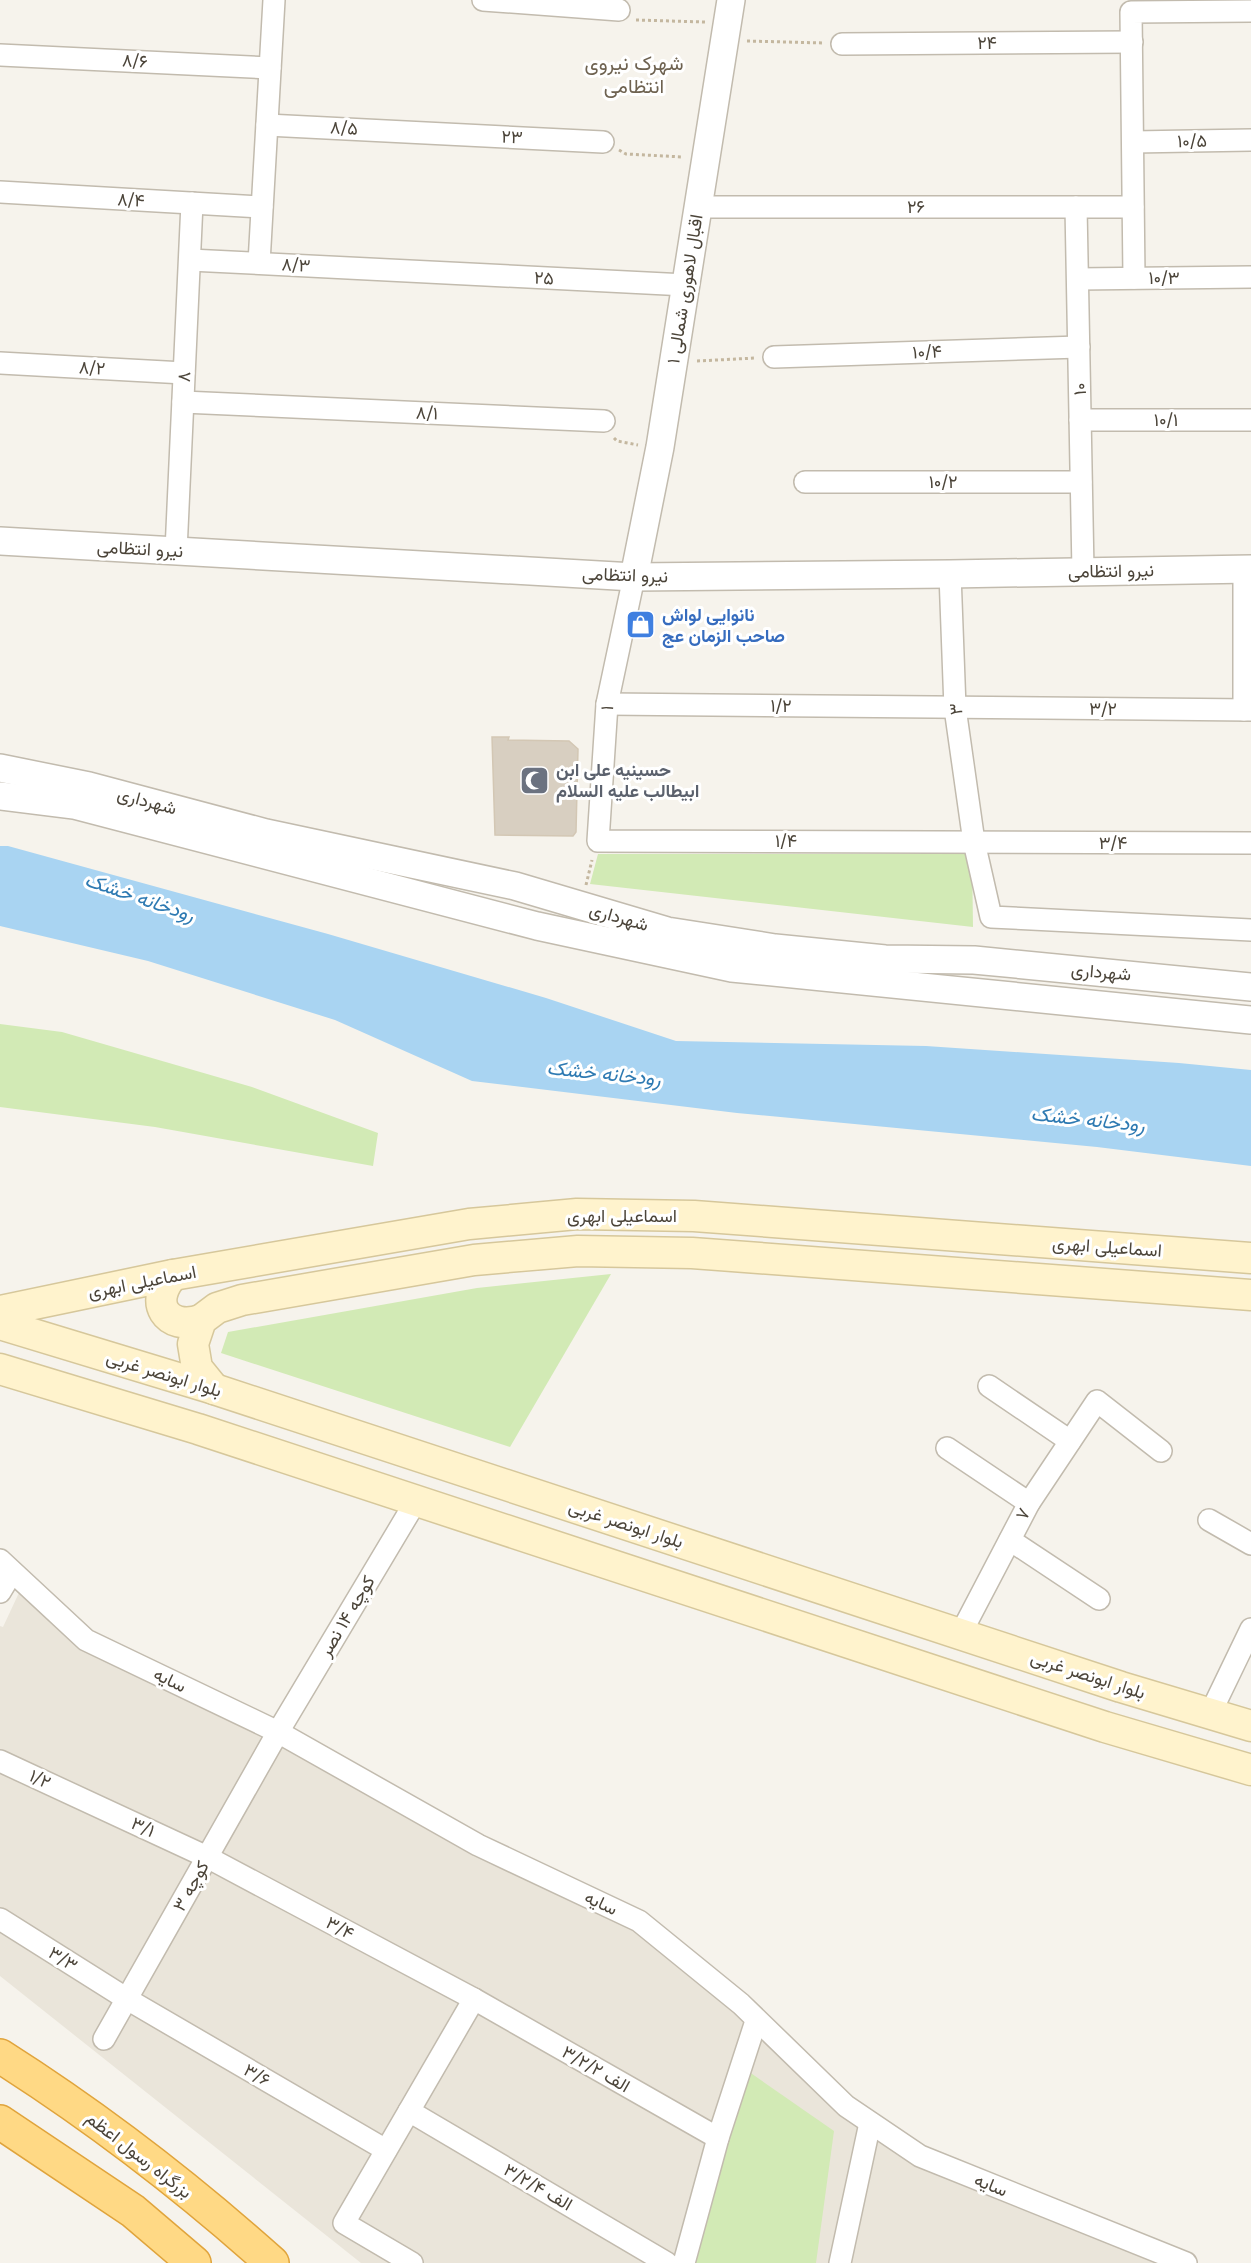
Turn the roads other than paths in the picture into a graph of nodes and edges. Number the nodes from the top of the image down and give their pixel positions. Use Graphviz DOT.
graph roads {
  1 [pos="274,0"];
  2 [pos="483,0"];
  3 [pos="619,10"];
  4 [pos="1251,11"];
  5 [pos="728,21"];
  6 [pos="1132,42"];
  7 [pos="842,44"];
  8 [pos="0,54"];
  9 [pos="270,68"];
  10 [pos="267,125"];
  11 [pos="422,132"];
  12 [pos="1251,140"];
  13 [pos="603,142"];
  14 [pos="1133,142"];
  15 [pos="0,192"];
  16 [pos="192,203"];
  17 [pos="262,207"];
  18 [pos="698,207"];
  19 [pos="1076,207"];
  20 [pos="1133,207"];
  21 [pos="190,260"];
  22 [pos="259,263"];
  23 [pos="403,271"];
  24 [pos="1251,277"];
  25 [pos="1134,278"];
  26 [pos="1078,279"];
  27 [pos="686,285"];
  28 [pos="1079,346"];
  29 [pos="774,357"];
  30 [pos="0,363"];
  31 [pos="184,373"];
  32 [pos="183,402"];
  33 [pos="1080,420"];
  34 [pos="1251,420"];
  35 [pos="604,421"];
  36 [pos="805,482"];
  37 [pos="1081,482"];
  38 [pos="0,540"];
  39 [pos="176,551"];
  40 [pos="1248,569"];
  41 [pos="1083,571"];
  42 [pos="950,574"];
  43 [pos="634,577"];
  44 [pos="607,704"];
  45 [pos="955,708"];
  46 [pos="1247,710"];
  47 [pos="0,768"];
  48 [pos="0,796"];
  49 [pos="598,841"];
  50 [pos="974,842"];
  51 [pos="1251,843"];
  52 [pos="1251,930"];
  53 [pos="1251,987"];
  54 [pos="1251,1020"];
  55 [pos="1251,1258"];
  56 [pos="173,1275"];
  57 [pos="1251,1295"];
  58 [pos="0,1311"];
  59 [pos="201,1320"];
  60 [pos="0,1324"];
  61 [pos="0,1369"];
  62 [pos="989,1386"];
  63 [pos="214,1389"];
  64 [pos="1070,1441"];
  65 [pos="946,1448"];
  66 [pos="1161,1450"];
  67 [pos="416,1501"];
  68 [pos="1029,1503"];
  69 [pos="1209,1520"];
  70 [pos="1010,1540"];
  71 [pos="1251,1544"];
  72 [pos="692,1545"];
  73 [pos="6,1566"];
  74 [pos="678,1587"];
  75 [pos="0,1592"];
  76 [pos="1100,1599"];
  77 [pos="1251,1629"];
  78 [pos="961,1633"];
  79 [pos="1210,1714"];
  80 [pos="1251,1726"];
  81 [pos="278,1732"];
  82 [pos="0,1761"];
  83 [pos="1251,1770"];
  84 [pos="80,1797"];
  85 [pos="207,1857"];
  86 [pos="0,1919"];
  87 [pos="127,1999"];
  88 [pos="474,1999"];
  89 [pos="756,2020"];
  90 [pos="104,2039"];
  91 [pos="0,2056"];
  92 [pos="409,2111"];
  93 [pos="0,2122"];
  94 [pos="870,2122"];
  95 [pos="718,2138"];
  96 [pos="386,2150"];
  97 [pos="194,2263"];
  98 [pos="272,2263"];
  99 [pos="412,2263"];
  100 [pos="667,2263"];
  101 [pos="684,2263"];
  102 [pos="840,2263"];
  103 [pos="1186,2263"];
  1 -- 9 [label="street"];
  2 -- 3 [label="street"];
  4 -- 6 [label="street"];
  5 -- 18 [label="street, اقبال لاهوری شمالی ۱"];
  6 -- 7 [label="street, ۲۴"];
  6 -- 14 [label="street"];
  8 -- 9 [label="street, ۸/۶"];
  9 -- 10 [label="street"];
  10 -- 11 [label="street, ۸/۵"];
  10 -- 17 [label="street"];
  11 -- 13 [label="street, ۲۳"];
  12 -- 14 [label="street, ۱۰/۵"];
  14 -- 20 [label="street"];
  15 -- 16 [label="street, ۸/۴"];
  16 -- 17 [label="street, ۸/۴"];
  16 -- 21 [label="street, ۸"];
  17 -- 22 [label="street"];
  18 -- 19 [label="street, ۲۶"];
  18 -- 27 [label="street, اقبال لاهوری شمالی ۱"];
  19 -- 20 [label="street, ۲۶"];
  19 -- 26 [label="street, ۱۰"];
  20 -- 25 [label="street"];
  21 -- 22 [label="street, ۸/۳"];
  21 -- 31 [label="street, ۸"];
  22 -- 23 [label="street, ۸/۳"];
  23 -- 27 [label="street, ۲۵"];
  24 -- 25 [label="street, ۱۰/۳"];
  25 -- 26 [label="street, ۱۰/۳"];
  26 -- 28 [label="street, ۱۰"];
  27 -- 43 [label="street, اقبال لاهوری شمالی ۱"];
  28 -- 29 [label="street, ۱۰/۴"];
  28 -- 33 [label="street, ۱۰"];
  30 -- 31 [label="street, ۸/۲"];
  31 -- 32 [label="street, ۸"];
  32 -- 35 [label="street, ۸/۱"];
  32 -- 39 [label="street, ۸"];
  33 -- 34 [label="street, ۱۰/۱"];
  33 -- 37 [label="street, ۱۰"];
  36 -- 37 [label="street, ۱۰/۲"];
  37 -- 41 [label="street, ۱۰"];
  38 -- 39 [label="street, نیرو انتظامی"];
  39 -- 43 [label="street, نیرو انتظامی"];
  40 -- 41 [label="street, نیرو انتظامی"];
  40 -- 46 [label="street"];
  41 -- 42 [label="street, نیرو انتظامی"];
  42 -- 43 [label="street, نیرو انتظامی"];
  42 -- 45 [label="street, ۳"];
  43 -- 44 [label="street, ۱"];
  44 -- 45 [label="street, ۱/۲"];
  44 -- 49 [label="street, ۱"];
  45 -- 46 [label="street, ۳/۲"];
  45 -- 50 [label="street, ۳"];
  47 -- 53 [label="street, شهرداری"];
  48 -- 54 [label="street, شهرداری"];
  49 -- 50 [label="street, ۱/۴"];
  50 -- 51 [label="street, ۳/۴"];
  50 -- 52 [label="street, ۳"];
  55 -- 56 [label="main road, اسماعیلی ابهری"];
  56 -- 58 [label="main road, اسماعیلی ابهری"];
  56 -- 59 [label="main road"];
  57 -- 59 [label="main road, اسماعیلی ابهری"];
  59 -- 63 [label="main road"];
  60 -- 63 [label="main road, بلوار ابونصر غربی"];
  61 -- 67 [label="main road"];
  62 -- 64 [label="street"];
  63 -- 72 [label="main road, بلوار ابونصر غربی"];
  64 -- 66 [label="street, ۷"];
  64 -- 68 [label="street, ۷"];
  65 -- 68 [label="street"];
  67 -- 74 [label="main road"];
  67 -- 81 [label="street, کوچه ۱۴ نصر"];
  68 -- 70 [label="street, ۷"];
  69 -- 71 [label="street"];
  70 -- 76 [label="street"];
  70 -- 78 [label="street, ۷"];
  72 -- 74 [label="main road"];
  72 -- 78 [label="main road, بلوار ابونصر غربی"];
  73 -- 75 [label="street"];
  73 -- 81 [label="street, سایه"];
  74 -- 83 [label="main road"];
  77 -- 79 [label="street"];
  78 -- 79 [label="main road, بلوار ابونصر غربی"];
  79 -- 80 [label="main road, بلوار ابونصر غربی"];
  81 -- 85 [label="street, کوچه ۳"];
  81 -- 89 [label="street, سایه"];
  82 -- 84 [label="street, ۱/۲"];
  84 -- 85 [label="street, ۳/۱"];
  85 -- 87 [label="street, کوچه ۳"];
  85 -- 88 [label="street, ۳/۴"];
  86 -- 87 [label="street, ۳/۳"];
  87 -- 90 [label="street, کوچه ۳"];
  87 -- 96 [label="street, ۳/۶"];
  88 -- 92 [label="street"];
  88 -- 95 [label="street, ۳/۲/۲ الف"];
  89 -- 94 [label="street, سایه"];
  89 -- 95 [label="street"];
  91 -- 98 [label="highway, بزرگراه رسول اعظم"];
  92 -- 96 [label="street"];
  92 -- 100 [label="street, ۳/۲/۴ الف"];
  93 -- 97 [label="highway"];
  94 -- 102 [label="street"];
  94 -- 103 [label="street, سایه"];
  95 -- 101 [label="street"];
  96 -- 99 [label="street"];
}
